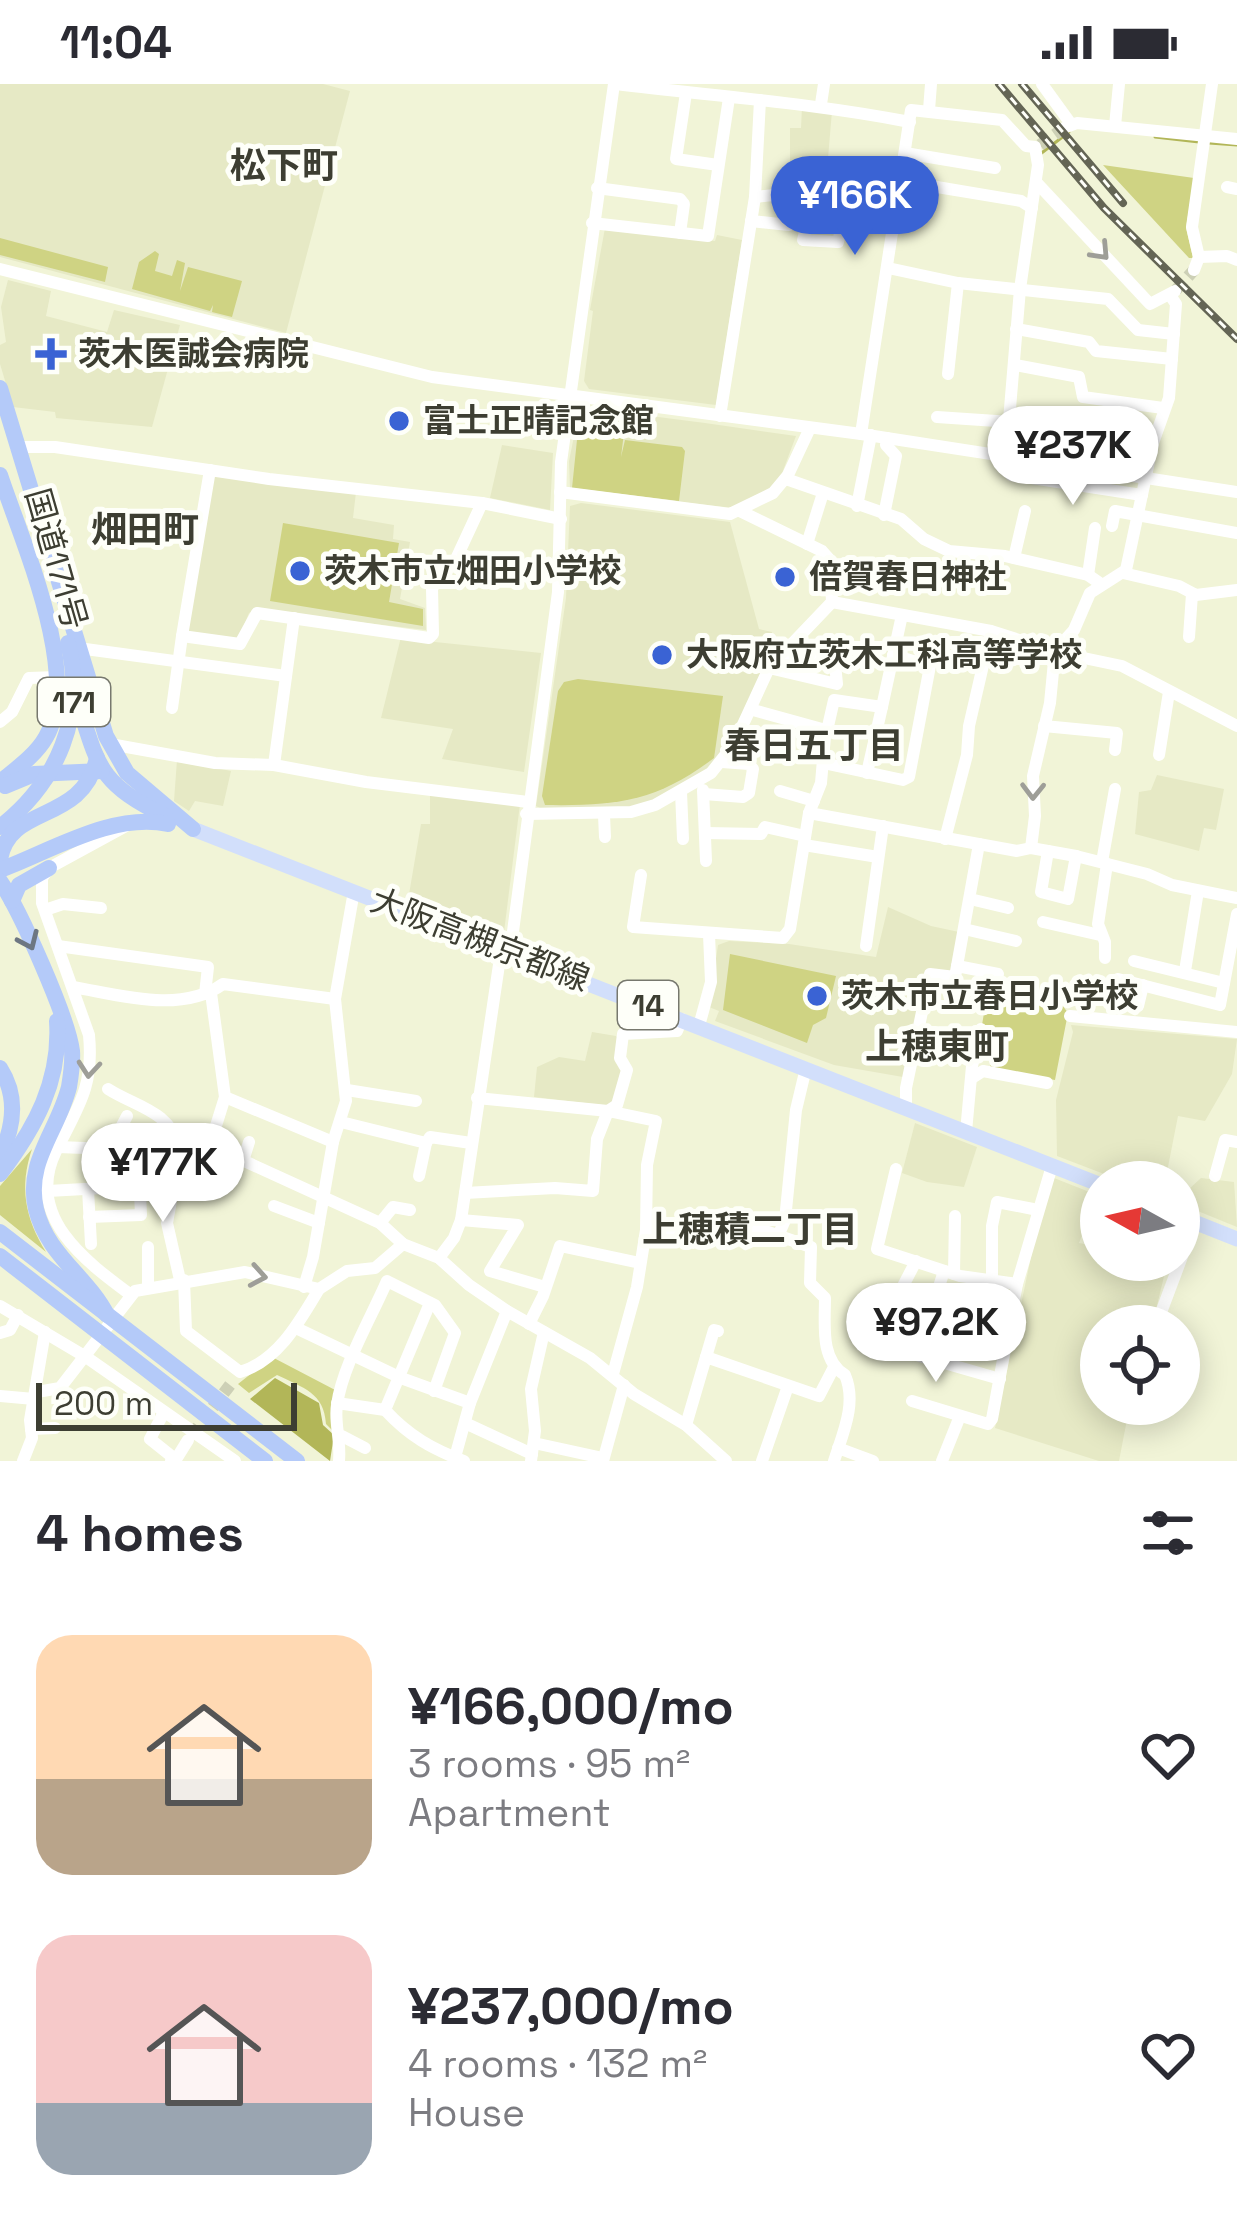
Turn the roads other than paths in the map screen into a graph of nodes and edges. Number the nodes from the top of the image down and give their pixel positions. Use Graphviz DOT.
graph roads {
  1 [pos="615,84"];
  2 [pos="824,84"];
  3 [pos="931,84"];
  4 [pos="1042,84"];
  5 [pos="1119,84"];
  6 [pos="1212,84"];
  7 [pos="1054,91"];
  8 [pos="686,93"];
  9 [pos="729,98"];
  10 [pos="760,100"];
  11 [pos="821,104"];
  12 [pos="929,110"];
  13 [pos="910,122"];
  14 [pos="1115,126"];
  15 [pos="1237,139"];
  16 [pos="1205,140"];
  17 [pos="905,153"];
  18 [pos="718,165"];
  19 [pos="995,168"];
  20 [pos="902,181"];
  21 [pos="1037,183"];
  22 [pos="597,188"];
  23 [pos="755,197"];
  24 [pos="1032,208"];
  25 [pos="898,212"];
  26 [pos="751,221"];
  27 [pos="592,223"];
  28 [pos="789,225"];
  29 [pos="680,233"];
  30 [pos="1237,260"];
  31 [pos="888,268"];
  32 [pos="0,269"];
  33 [pos="958,283"];
  34 [pos="1020,289"];
  35 [pos="1016,328"];
  36 [pos="1174,334"];
  37 [pos="1172,359"];
  38 [pos="1015,365"];
  39 [pos="948,374"];
  40 [pos="0,388"];
  41 [pos="570,397"];
  42 [pos="1083,398"];
  43 [pos="1163,408"];
  44 [pos="1082,413"];
  45 [pos="720,416"];
  46 [pos="937,417"];
  47 [pos="0,422"];
  48 [pos="1011,422"];
  49 [pos="810,428"];
  50 [pos="866,434"];
  51 [pos="887,437"];
  52 [pos="16,447"];
  53 [pos="1006,456"];
  54 [pos="210,470"];
  55 [pos="1011,475"];
  56 [pos="1146,476"];
  57 [pos="786,479"];
  58 [pos="1,482"];
  59 [pos="1237,492"];
  60 [pos="560,493"];
  61 [pos="824,493"];
  62 [pos="1142,495"];
  63 [pos="482,503"];
  64 [pos="857,506"];
  65 [pos="740,511"];
  66 [pos="1024,511"];
  67 [pos="884,515"];
  68 [pos="1139,515"];
  69 [pos="561,519"];
  70 [pos="1112,526"];
  71 [pos="1095,528"];
  72 [pos="1237,533"];
  73 [pos="807,544"];
  74 [pos="1015,558"];
  75 [pos="1123,573"];
  76 [pos="1088,575"];
  77 [pos="1101,584"];
  78 [pos="1237,590"];
  79 [pos="1192,594"];
  80 [pos="832,602"];
  81 [pos="45,613"];
  82 [pos="902,615"];
  83 [pos="294,618"];
  84 [pos="991,631"];
  85 [pos="182,636"];
  86 [pos="1190,637"];
  87 [pos="74,649"];
  88 [pos="1055,651"];
  89 [pos="784,653"];
  90 [pos="893,655"];
  91 [pos="179,662"];
  92 [pos="769,668"];
  93 [pos="286,676"];
  94 [pos="57,677"];
  95 [pos="1169,692"];
  96 [pos="882,707"];
  97 [pos="172,708"];
  98 [pos="753,710"];
  99 [pos="0,722"];
  100 [pos="1044,726"];
  101 [pos="1237,726"];
  102 [pos="825,736"];
  103 [pos="110,744"];
  104 [pos="1115,750"];
  105 [pos="1159,754"];
  106 [pos="722,761"];
  107 [pos="823,763"];
  108 [pos="274,765"];
  109 [pos="100,771"];
  110 [pos="127,773"];
  111 [pos="867,773"];
  112 [pos="703,778"];
  113 [pos="0,786"];
  114 [pos="1115,789"];
  115 [pos="780,791"];
  116 [pos="681,792"];
  117 [pos="704,794"];
  118 [pos="812,807"];
  119 [pos="527,808"];
  120 [pos="604,814"];
  121 [pos="139,822"];
  122 [pos="883,826"];
  123 [pos="0,827"];
  124 [pos="193,829"];
  125 [pos="705,833"];
  126 [pos="605,837"];
  127 [pos="945,838"];
  128 [pos="683,839"];
  129 [pos="805,840"];
  130 [pos="979,844"];
  131 [pos="1030,848"];
  132 [pos="1048,851"];
  133 [pos="1076,856"];
  134 [pos="878,857"];
  135 [pos="706,861"];
  136 [pos="1104,863"];
  137 [pos="49,868"];
  138 [pos="5,875"];
  139 [pos="641,875"];
  140 [pos="354,891"];
  141 [pos="1198,891"];
  142 [pos="970,898"];
  143 [pos="1237,898"];
  144 [pos="101,908"];
  145 [pos="1008,908"];
  146 [pos="45,910"];
  147 [pos="1237,914"];
  148 [pos="1042,922"];
  149 [pos="964,929"];
  150 [pos="710,934"];
  151 [pos="1100,935"];
  152 [pos="1016,941"];
  153 [pos="58,946"];
  154 [pos="866,946"];
  155 [pos="505,949"];
  156 [pos="1105,958"];
  157 [pos="1134,961"];
  158 [pos="957,966"];
  159 [pos="1185,971"];
  160 [pos="998,974"];
  161 [pos="1118,979"];
  162 [pos="1224,983"];
  163 [pos="1143,986"];
  164 [pos="73,987"];
  165 [pos="208,993"];
  166 [pos="335,999"];
  167 [pos="1119,1000"];
  168 [pos="55,1002"];
  169 [pos="1070,1016"];
  170 [pos="690,1022"];
  171 [pos="981,1029"];
  172 [pos="1237,1032"];
  173 [pos="0,1068"];
  174 [pos="806,1068"];
  175 [pos="972,1078"];
  176 [pos="1047,1083"];
  177 [pos="108,1090"];
  178 [pos="347,1090"];
  179 [pos="225,1097"];
  180 [pos="477,1098"];
  181 [pos="416,1100"];
  182 [pos="906,1108"];
  183 [pos="608,1112"];
  184 [pos="127,1116"];
  185 [pos="340,1122"];
  186 [pos="966,1132"];
  187 [pos="249,1142"];
  188 [pos="333,1142"];
  189 [pos="1237,1142"];
  190 [pos="426,1143"];
  191 [pos="471,1143"];
  192 [pos="180,1146"];
  193 [pos="58,1147"];
  194 [pos="138,1148"];
  195 [pos="209,1148"];
  196 [pos="109,1150"];
  197 [pos="0,1156"];
  198 [pos="243,1161"];
  199 [pos="1052,1166"];
  200 [pos="896,1169"];
  201 [pos="0,1174"];
  202 [pos="418,1176"];
  203 [pos="1215,1176"];
  204 [pos="1080,1177"];
  205 [pos="139,1186"];
  206 [pos="88,1189"];
  207 [pos="48,1191"];
  208 [pos="464,1193"];
  209 [pos="322,1196"];
  210 [pos="274,1206"];
  211 [pos="410,1210"];
  212 [pos="1038,1210"];
  213 [pos="955,1216"];
  214 [pos="89,1217"];
  215 [pos="461,1220"];
  216 [pos="319,1222"];
  217 [pos="380,1222"];
  218 [pos="1200,1224"];
  219 [pos="646,1230"];
  220 [pos="0,1232"];
  221 [pos="778,1236"];
  222 [pos="1237,1239"];
  223 [pos="92,1244"];
  224 [pos="403,1244"];
  225 [pos="148,1247"];
  226 [pos="0,1256"];
  227 [pos="439,1258"];
  228 [pos="916,1261"];
  229 [pos="640,1263"];
  230 [pos="0,1269"];
  231 [pos="949,1272"];
  232 [pos="182,1280"];
  233 [pos="992,1280"];
  234 [pos="1017,1285"];
  235 [pos="57,1286"];
  236 [pos="545,1286"];
  237 [pos="148,1287"];
  238 [pos="304,1287"];
  239 [pos="319,1289"];
  240 [pos="131,1295"];
  241 [pos="430,1303"];
  242 [pos="0,1306"];
  243 [pos="507,1311"];
  244 [pos="18,1316"];
  245 [pos="529,1324"];
  246 [pos="296,1328"];
  247 [pos="718,1331"];
  248 [pos="45,1332"];
  249 [pos="544,1332"];
  250 [pos="0,1333"];
  251 [pos="116,1338"];
  252 [pos="917,1354"];
  253 [pos="86,1357"];
  254 [pos="355,1357"];
  255 [pos="706,1358"];
  256 [pos="832,1369"];
  257 [pos="240,1372"];
  258 [pos="613,1374"];
  259 [pos="400,1378"];
  260 [pos="1000,1379"];
  261 [pos="230,1385"];
  262 [pos="624,1385"];
  263 [pos="788,1386"];
  264 [pos="434,1391"];
  265 [pos="4,1396"];
  266 [pos="36,1396"];
  267 [pos="911,1401"];
  268 [pos="337,1403"];
  269 [pos="470,1403"];
  270 [pos="385,1410"];
  271 [pos="6,1412"];
  272 [pos="164,1412"];
  273 [pos="960,1416"];
  274 [pos="465,1423"];
  275 [pos="686,1425"];
  276 [pos="55,1428"];
  277 [pos="31,1429"];
  278 [pos="342,1436"];
  279 [pos="188,1440"];
  280 [pos="365,1448"];
  281 [pos="533,1453"];
  282 [pos="836,1454"];
  283 [pos="174,1460"];
  284 [pos="458,1460"];
  285 [pos="603,1460"];
  286 [pos="23,1461"];
  287 [pos="235,1461"];
  288 [pos="265,1461"];
  289 [pos="297,1461"];
  290 [pos="339,1461"];
  291 [pos="726,1461"];
  292 [pos="762,1461"];
  293 [pos="873,1461"];
  294 [pos="942,1461"];
  1 -- 8 [label="street"];
  1 -- 22 [label="street"];
  2 -- 11 [label="street"];
  3 -- 12 [label="street"];
  4 -- 7 [label="street"];
  5 -- 14 [label="street"];
  6 -- 16 [label="street"];
  7 -- 14 [label="street"];
  8 -- 9 [label="street"];
  8 -- 18 [label="street"];
  9 -- 10 [label="street"];
  9 -- 18 [label="street"];
  10 -- 11 [label="street"];
  10 -- 23 [label="street"];
  11 -- 13 [label="street"];
  12 -- 13 [label="street"];
  12 -- 21 [label="street"];
  13 -- 17 [label="street"];
  14 -- 16 [label="street"];
  15 -- 16 [label="street"];
  16 -- 30 [label="street"];
  17 -- 19 [label="street"];
  17 -- 20 [label="street"];
  18 -- 29 [label="street"];
  20 -- 24 [label="street"];
  20 -- 25 [label="street"];
  21 -- 24 [label="street"];
  21 -- 36 [label="street, one-way"];
  22 -- 27 [label="street"];
  22 -- 29 [label="street"];
  23 -- 25 [label="street"];
  23 -- 26 [label="street"];
  24 -- 34 [label="street"];
  25 -- 31 [label="street"];
  26 -- 28 [label="street"];
  26 -- 45 [label="street"];
  27 -- 29 [label="street"];
  27 -- 41 [label="street"];
  31 -- 33 [label="street"];
  31 -- 50 [label="street"];
  32 -- 41 [label="street"];
  33 -- 34 [label="street"];
  33 -- 39 [label="street"];
  34 -- 35 [label="street"];
  34 -- 36 [label="street"];
  35 -- 37 [label="street"];
  35 -- 38 [label="street"];
  36 -- 37 [label="street"];
  37 -- 43 [label="street"];
  38 -- 42 [label="street"];
  38 -- 48 [label="street"];
  40 -- 52 [label="highway"];
  41 -- 45 [label="street"];
  41 -- 60 [label="street"];
  42 -- 43 [label="street"];
  42 -- 44 [label="street"];
  43 -- 56 [label="street"];
  45 -- 49 [label="street"];
  46 -- 48 [label="street"];
  47 -- 87 [label="highway, 国道171号 / 171"];
  48 -- 53 [label="street"];
  49 -- 50 [label="street"];
  49 -- 57 [label="street"];
  50 -- 51 [label="street"];
  50 -- 64 [label="street"];
  51 -- 53 [label="street"];
  51 -- 67 [label="street"];
  52 -- 54 [label="street"];
  52 -- 87 [label="highway"];
  53 -- 56 [label="street"];
  54 -- 63 [label="street"];
  54 -- 85 [label="street"];
  55 -- 62 [label="street"];
  56 -- 59 [label="street"];
  56 -- 62 [label="street"];
  57 -- 61 [label="street"];
  57 -- 65 [label="street"];
  58 -- 81 [label="highway, 国道171号 / 171"];
  60 -- 65 [label="street"];
  60 -- 69 [label="street"];
  61 -- 64 [label="street"];
  61 -- 73 [label="street"];
  62 -- 68 [label="street"];
  63 -- 69 [label="street"];
  63 -- 83 [label="street"];
  64 -- 67 [label="street"];
  65 -- 73 [label="street"];
  66 -- 74 [label="street"];
  67 -- 74 [label="street"];
  68 -- 70 [label="street"];
  68 -- 72 [label="street"];
  68 -- 75 [label="street"];
  69 -- 119 [label="street"];
  71 -- 76 [label="street"];
  73 -- 80 [label="street"];
  74 -- 76 [label="street"];
  75 -- 77 [label="street"];
  75 -- 79 [label="street"];
  76 -- 77 [label="street"];
  77 -- 88 [label="street"];
  78 -- 79 [label="street"];
  79 -- 86 [label="street"];
  80 -- 82 [label="street"];
  80 -- 89 [label="street"];
  81 -- 94 [label="highway, 国道171号 / 171"];
  81 -- 109 [label="highway"];
  82 -- 84 [label="street"];
  82 -- 90 [label="street"];
  83 -- 85 [label="street"];
  83 -- 93 [label="street"];
  84 -- 88 [label="street"];
  84 -- 127 [label="street"];
  85 -- 91 [label="street"];
  87 -- 91 [label="street"];
  87 -- 103 [label="highway"];
  87 -- 123 [label="highway, 国道171号 / 171"];
  87 -- 138 [label="highway"];
  88 -- 95 [label="street"];
  88 -- 100 [label="street"];
  89 -- 92 [label="street"];
  89 -- 92 [label="street"];
  90 -- 96 [label="street"];
  90 -- 111 [label="street"];
  91 -- 93 [label="street"];
  91 -- 97 [label="street"];
  92 -- 98 [label="street"];
  93 -- 108 [label="street"];
  94 -- 99 [label="street"];
  94 -- 113 [label="highway, 国道171号 / 171"];
  95 -- 101 [label="street"];
  95 -- 105 [label="street"];
  96 -- 102 [label="street"];
  96 -- 111 [label="street"];
  98 -- 102 [label="street"];
  98 -- 106 [label="street"];
  100 -- 104 [label="street"];
  100 -- 131 [label="street, one-way"];
  102 -- 107 [label="street"];
  103 -- 108 [label="street"];
  103 -- 110 [label="highway"];
  106 -- 112 [label="street"];
  106 -- 117 [label="street"];
  107 -- 111 [label="street"];
  107 -- 118 [label="street"];
  108 -- 119 [label="street"];
  109 -- 110 [label="highway"];
  109 -- 113 [label="highway"];
  109 -- 124 [label="highway"];
  110 -- 124 [label="highway"];
  112 -- 116 [label="street"];
  112 -- 117 [label="street"];
  114 -- 136 [label="street"];
  115 -- 118 [label="street"];
  116 -- 120 [label="street"];
  116 -- 128 [label="street"];
  117 -- 125 [label="street"];
  118 -- 122 [label="street"];
  118 -- 129 [label="street"];
  119 -- 120 [label="street"];
  119 -- 155 [label="street"];
  120 -- 126 [label="street"];
  121 -- 124 [label="highway"];
  121 -- 137 [label="street"];
  121 -- 138 [label="highway"];
  122 -- 127 [label="street"];
  122 -- 134 [label="street"];
  124 -- 140 [label="main road, 大阪高槻京都線 / 14"];
  125 -- 129 [label="street"];
  125 -- 135 [label="street"];
  127 -- 130 [label="street"];
  129 -- 134 [label="street"];
  129 -- 150 [label="street"];
  130 -- 131 [label="street"];
  130 -- 142 [label="street"];
  131 -- 132 [label="street"];
  132 -- 133 [label="street"];
  132 -- 133 [label="street"];
  133 -- 136 [label="street"];
  134 -- 154 [label="street"];
  136 -- 141 [label="street"];
  136 -- 151 [label="street"];
  137 -- 138 [label="highway"];
  137 -- 146 [label="street"];
  138 -- 168 [label="highway, one-way"];
  139 -- 150 [label="street"];
  140 -- 155 [label="main road, 大阪高槻京都線 / 14"];
  140 -- 166 [label="street"];
  141 -- 143 [label="street"];
  141 -- 159 [label="street"];
  142 -- 145 [label="street"];
  142 -- 149 [label="street"];
  144 -- 146 [label="street"];
  146 -- 153 [label="street"];
  147 -- 162 [label="street"];
  148 -- 151 [label="street"];
  149 -- 152 [label="street"];
  149 -- 158 [label="street"];
  150 -- 170 [label="street"];
  151 -- 156 [label="street"];
  153 -- 164 [label="street"];
  153 -- 165 [label="street"];
  155 -- 170 [label="main road, 大阪高槻京都線 / 14"];
  155 -- 180 [label="street"];
  157 -- 159 [label="street"];
  158 -- 160 [label="street"];
  158 -- 182 [label="street"];
  159 -- 162 [label="street"];
  161 -- 163 [label="street"];
  162 -- 163 [label="street"];
  163 -- 167 [label="street"];
  164 -- 165 [label="street"];
  164 -- 193 [label="street, one-way"];
  165 -- 166 [label="street"];
  165 -- 179 [label="street"];
  166 -- 178 [label="street"];
  168 -- 201 [label="highway"];
  168 -- 235 [label="highway"];
  169 -- 172 [label="street"];
  170 -- 174 [label="main road, 大阪高槻京都線 / 14"];
  170 -- 183 [label="street"];
  171 -- 175 [label="street"];
  173 -- 197 [label="highway"];
  174 -- 182 [label="main road, 大阪高槻京都線 / 14"];
  174 -- 221 [label="street"];
  175 -- 176 [label="street"];
  175 -- 186 [label="street"];
  177 -- 192 [label="street"];
  178 -- 181 [label="street"];
  178 -- 185 [label="street"];
  179 -- 188 [label="street"];
  179 -- 195 [label="street"];
  180 -- 183 [label="street"];
  180 -- 191 [label="street"];
  182 -- 186 [label="main road, 大阪高槻京都線 / 14"];
  183 -- 208 [label="street"];
  183 -- 219 [label="street"];
  184 -- 196 [label="street"];
  185 -- 188 [label="street"];
  185 -- 190 [label="street"];
  186 -- 199 [label="main road, 大阪高槻京都線 / 14"];
  187 -- 198 [label="street"];
  188 -- 209 [label="street"];
  189 -- 203 [label="street"];
  190 -- 191 [label="street"];
  190 -- 202 [label="street"];
  191 -- 208 [label="street"];
  192 -- 194 [label="street"];
  192 -- 195 [label="street"];
  192 -- 232 [label="street"];
  193 -- 196 [label="street"];
  193 -- 207 [label="street"];
  194 -- 196 [label="street"];
  194 -- 205 [label="street"];
  195 -- 198 [label="street"];
  198 -- 209 [label="street"];
  199 -- 204 [label="main road, 大阪高槻京都線 / 14"];
  199 -- 212 [label="street"];
  200 -- 228 [label="street"];
  205 -- 206 [label="street"];
  205 -- 214 [label="street"];
  206 -- 207 [label="street"];
  206 -- 214 [label="street"];
  207 -- 240 [label="street"];
  208 -- 215 [label="street"];
  209 -- 216 [label="street"];
  209 -- 217 [label="street"];
  210 -- 216 [label="street"];
  211 -- 217 [label="street"];
  212 -- 233 [label="street"];
  212 -- 234 [label="street"];
  213 -- 231 [label="street"];
  214 -- 223 [label="street"];
  215 -- 227 [label="street"];
  215 -- 236 [label="street"];
  216 -- 238 [label="street"];
  217 -- 224 [label="street"];
  218 -- 222 [label="main road"];
  219 -- 221 [label="street"];
  219 -- 229 [label="street"];
  220 -- 235 [label="highway"];
  221 -- 256 [label="street"];
  224 -- 227 [label="street"];
  224 -- 239 [label="street"];
  225 -- 237 [label="street"];
  226 -- 235 [label="highway"];
  227 -- 243 [label="street"];
  228 -- 231 [label="street"];
  228 -- 252 [label="street"];
  229 -- 236 [label="street"];
  229 -- 258 [label="street"];
  230 -- 235 [label="highway"];
  231 -- 233 [label="street"];
  231 -- 252 [label="street"];
  232 -- 237 [label="street"];
  232 -- 238 [label="street, one-way"];
  232 -- 257 [label="street"];
  233 -- 234 [label="street"];
  234 -- 260 [label="street"];
  235 -- 251 [label="highway"];
  235 -- 251 [label="highway"];
  236 -- 245 [label="street"];
  237 -- 240 [label="street"];
  238 -- 239 [label="street"];
  239 -- 246 [label="street"];
  240 -- 253 [label="street"];
  241 -- 254 [label="street"];
  241 -- 259 [label="street"];
  241 -- 264 [label="street"];
  242 -- 244 [label="street"];
  243 -- 245 [label="street"];
  243 -- 269 [label="street"];
  244 -- 248 [label="street"];
  244 -- 250 [label="street"];
  245 -- 249 [label="street"];
  246 -- 254 [label="street"];
  246 -- 257 [label="street"];
  247 -- 255 [label="street"];
  248 -- 253 [label="street"];
  248 -- 266 [label="street"];
  249 -- 258 [label="street"];
  249 -- 281 [label="street"];
  251 -- 288 [label="highway"];
  251 -- 289 [label="highway"];
  252 -- 260 [label="street"];
  253 -- 266 [label="street"];
  253 -- 272 [label="street"];
  254 -- 259 [label="street"];
  254 -- 268 [label="street"];
  255 -- 263 [label="street"];
  255 -- 275 [label="street"];
  256 -- 263 [label="street"];
  256 -- 282 [label="street"];
  257 -- 261 [label="street"];
  258 -- 262 [label="street"];
  259 -- 264 [label="street"];
  259 -- 270 [label="street"];
  260 -- 273 [label="street"];
  262 -- 275 [label="street"];
  262 -- 285 [label="street"];
  263 -- 292 [label="street"];
  264 -- 269 [label="street"];
  265 -- 266 [label="street"];
  265 -- 271 [label="street"];
  266 -- 277 [label="street"];
  267 -- 273 [label="street"];
  268 -- 270 [label="street"];
  268 -- 278 [label="street"];
  269 -- 274 [label="street"];
  270 -- 284 [label="street"];
  272 -- 283 [label="street"];
  272 -- 287 [label="street"];
  273 -- 294 [label="street"];
  274 -- 281 [label="street"];
  274 -- 284 [label="street"];
  275 -- 291 [label="street"];
  276 -- 277 [label="street"];
  277 -- 286 [label="street"];
  278 -- 280 [label="street"];
  278 -- 290 [label="street"];
  279 -- 283 [label="street"];
  281 -- 285 [label="street"];
  282 -- 293 [label="street"];
}
